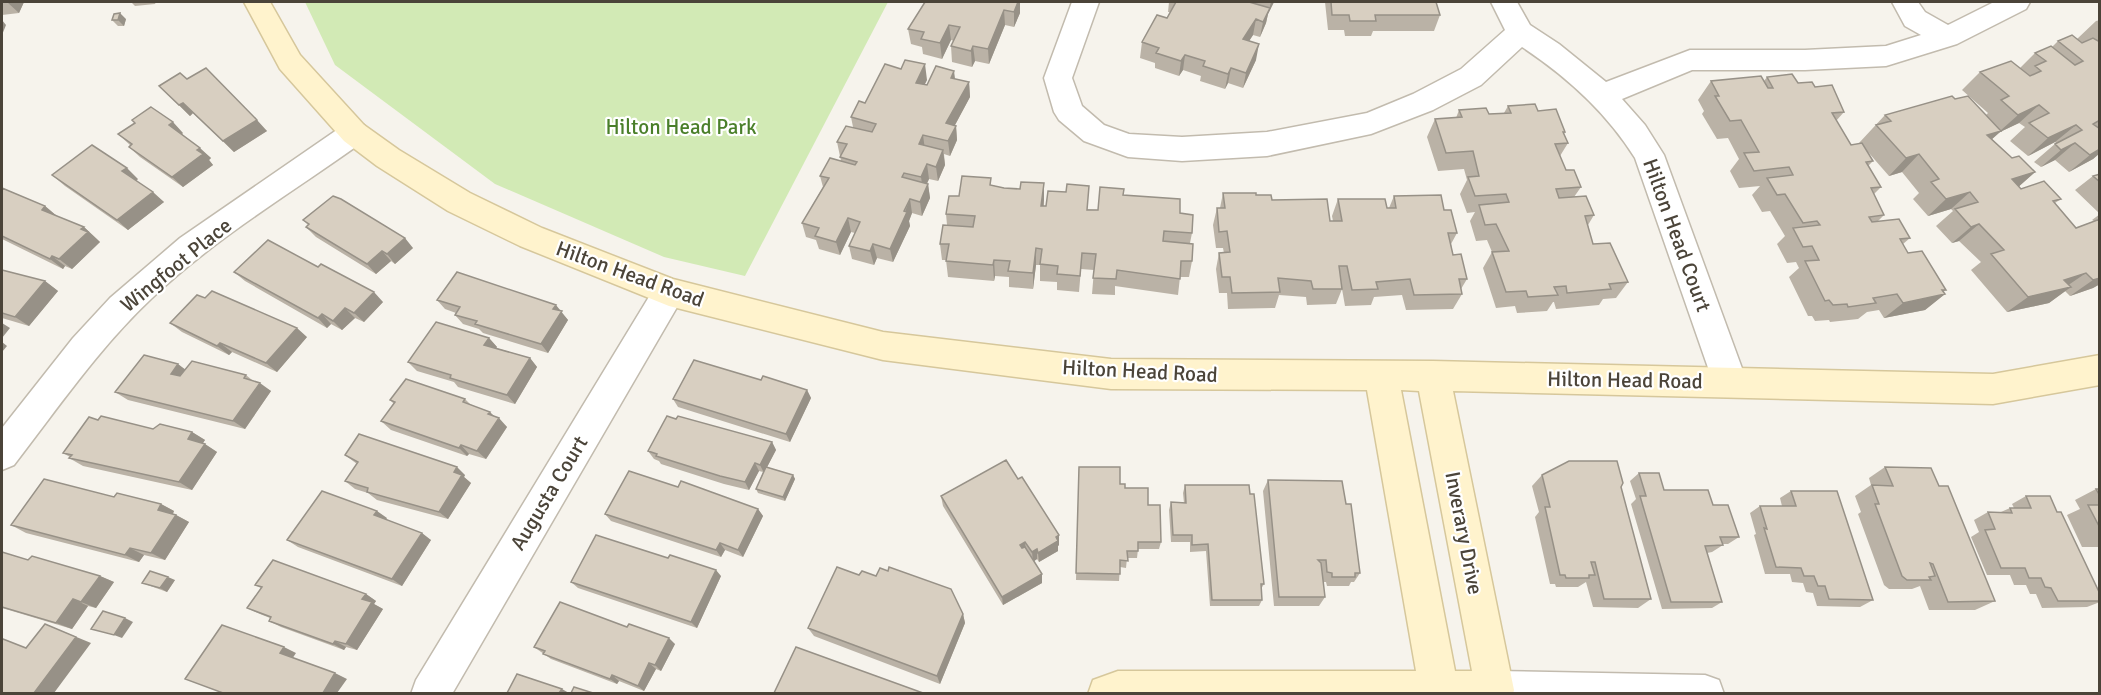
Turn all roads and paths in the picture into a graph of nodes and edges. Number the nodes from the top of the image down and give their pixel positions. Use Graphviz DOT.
graph roads {
  1 [pos="257,2"];
  2 [pos="1085,2"];
  3 [pos="1504,2"];
  4 [pos="1905,2"];
  5 [pos="2016,2"];
  6 [pos="1520,32"];
  7 [pos="1947,37"];
  8 [pos="1602,95"];
  9 [pos="354,133"];
  10 [pos="669,292"];
  11 [pos="2100,370"];
  12 [pos="1381,376"];
  13 [pos="1433,376"];
  14 [pos="1730,382"];
  15 [pos="2,454"];
  16 [pos="1439,690"];
  17 [pos="1495,690"];
  18 [pos="430,693"];
  19 [pos="1107,693"];
  20 [pos="1705,693"];
  1 -- 9 [label="street, Hilton Head Road"];
  2 -- 6 [label="street"];
  3 -- 6 [label="street"];
  4 -- 7 [label="street"];
  5 -- 7 [label="street"];
  6 -- 8 [label="street, Hilton Head Court"];
  7 -- 8 [label="street"];
  8 -- 14 [label="street, Hilton Head Court"];
  9 -- 10 [label="street, Hilton Head Road"];
  9 -- 15 [label="street, Wingfoot Place"];
  10 -- 12 [label="street, Hilton Head Road"];
  10 -- 18 [label="street, Augusta Court"];
  11 -- 14 [label="street, Hilton Head Road"];
  12 -- 13 [label="street, Hilton Head Road"];
  12 -- 16 [label="street"];
  13 -- 14 [label="street, Hilton Head Road"];
  13 -- 17 [label="street, Inverary Drive"];
  16 -- 17 [label="street"];
  16 -- 19 [label="street"];
  17 -- 20 [label="street"];
}
